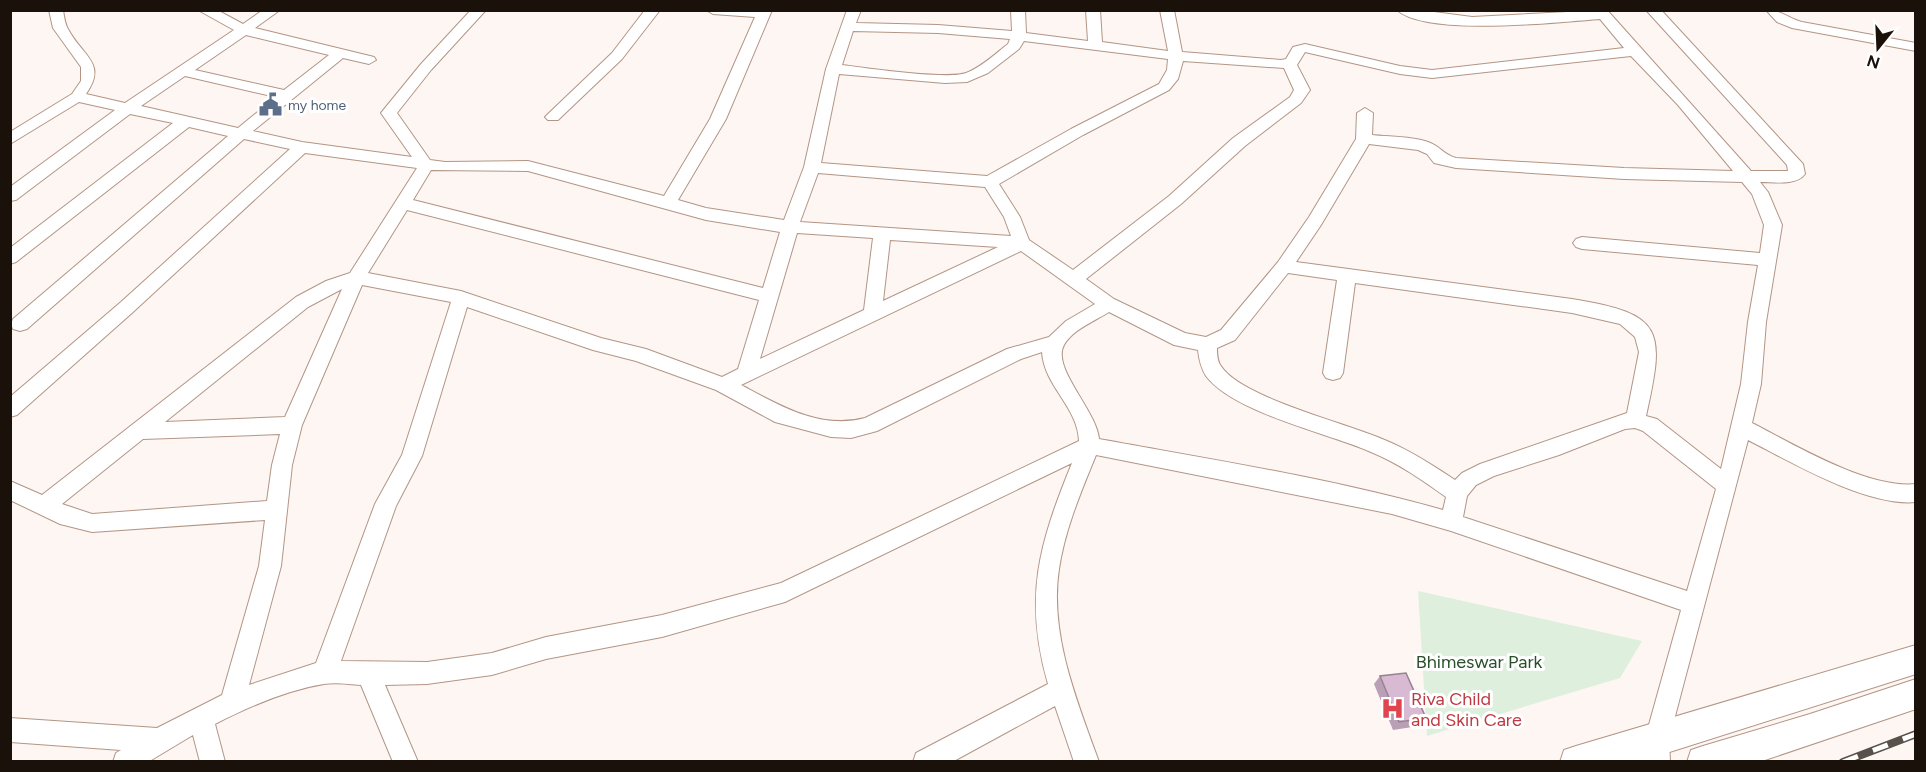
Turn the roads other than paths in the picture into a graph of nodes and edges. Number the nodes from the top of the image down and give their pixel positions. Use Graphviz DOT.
graph roads {
  1 [pos="56,10"];
  2 [pos="205,10"];
  3 [pos="273,10"];
  4 [pos="479,10"];
  5 [pos="653,10"];
  6 [pos="713,10"];
  7 [pos="854,10"];
  8 [pos="942,10"];
  9 [pos="1018,10"];
  10 [pos="1093,10"];
  11 [pos="1167,10"];
  12 [pos="1404,10"];
  13 [pos="1653,10"];
  14 [pos="1773,10"];
  15 [pos="765,12"];
  16 [pos="1601,13"];
  17 [pos="1487,15"];
  18 [pos="847,27"];
  19 [pos="938,29"];
  20 [pos="245,30"];
  21 [pos="1019,36"];
  22 [pos="1095,44"];
  23 [pos="1916,47"];
  24 [pos="1633,51"];
  25 [pos="340,53"];
  26 [pos="1175,56"];
  27 [pos="369,60"];
  28 [pos="1289,64"];
  29 [pos="833,69"];
  30 [pos="182,71"];
  31 [pos="288,96"];
  32 [pos="78,97"];
  33 [pos="128,108"];
  34 [pos="1365,113"];
  35 [pos="553,117"];
  36 [pos="186,121"];
  37 [pos="241,133"];
  38 [pos="10,139"];
  39 [pos="1364,139"];
  40 [pos="302,147"];
  41 [pos="426,166"];
  42 [pos="812,167"];
  43 [pos="1748,177"];
  44 [pos="990,182"];
  45 [pos="10,196"];
  46 [pos="668,203"];
  47 [pos="401,204"];
  48 [pos="790,227"];
  49 [pos="882,233"];
  50 [pos="1022,243"];
  51 [pos="1582,243"];
  52 [pos="10,258"];
  53 [pos="1766,260"];
  54 [pos="1284,266"];
  55 [pos="1347,275"];
  56 [pos="356,277"];
  57 [pos="1074,280"];
  58 [pos="768,296"];
  59 [pos="460,298"];
  60 [pos="1108,304"];
  61 [pos="872,316"];
  62 [pos="20,324"];
  63 [pos="1055,343"];
  64 [pos="1207,344"];
  65 [pos="1333,373"];
  66 [pos="746,375"];
  67 [pos="723,385"];
  68 [pos="10,409"];
  69 [pos="1635,420"];
  70 [pos="292,424"];
  71 [pos="1741,427"];
  72 [pos="139,431"];
  73 [pos="1089,445"];
  74 [pos="1727,486"];
  75 [pos="10,490"];
  76 [pos="1457,493"];
  77 [pos="1916,493"];
  78 [pos="44,506"];
  79 [pos="275,510"];
  80 [pos="1451,522"];
  81 [pos="1693,604"];
  82 [pos="1916,659"];
  83 [pos="324,672"];
  84 [pos="368,674"];
  85 [pos="1060,691"];
  86 [pos="1916,694"];
  87 [pos="232,703"];
  88 [pos="201,717"];
  89 [pos="10,730"];
  90 [pos="158,740"];
  91 [pos="1657,750"];
  92 [pos="125,762"];
  93 [pos="213,762"];
  94 [pos="406,762"];
  95 [pos="925,762"];
  96 [pos="1088,762"];
  97 [pos="1576,762"];
  98 [pos="1703,762"];
  1 -- 32 [label="street"];
  2 -- 20 [label="street"];
  3 -- 20 [label="street"];
  4 -- 41 [label="street"];
  5 -- 35 [label="street"];
  6 -- 15 [label="street"];
  7 -- 18 [label="street"];
  8 -- 19 [label="street"];
  9 -- 21 [label="street"];
  10 -- 22 [label="street"];
  11 -- 26 [label="street"];
  12 -- 17 [label="street"];
  13 -- 43 [label="street"];
  14 -- 23 [label="street"];
  15 -- 46 [label="street"];
  16 -- 17 [label="street"];
  16 -- 24 [label="street"];
  18 -- 19 [label="street"];
  18 -- 29 [label="street"];
  19 -- 21 [label="street"];
  20 -- 25 [label="street"];
  20 -- 30 [label="street"];
  21 -- 22 [label="street"];
  21 -- 29 [label="street"];
  22 -- 26 [label="street"];
  24 -- 28 [label="street"];
  24 -- 43 [label="street"];
  25 -- 27 [label="street"];
  25 -- 31 [label="street"];
  26 -- 28 [label="street"];
  26 -- 44 [label="street"];
  28 -- 57 [label="street"];
  29 -- 42 [label="street"];
  30 -- 31 [label="street"];
  30 -- 33 [label="street"];
  31 -- 37 [label="street"];
  32 -- 33 [label="street"];
  32 -- 38 [label="street"];
  33 -- 36 [label="street"];
  33 -- 45 [label="street"];
  34 -- 39 [label="street"];
  36 -- 37 [label="street"];
  36 -- 52 [label="street"];
  37 -- 40 [label="street"];
  37 -- 62 [label="street"];
  39 -- 43 [label="street"];
  39 -- 54 [label="street"];
  40 -- 41 [label="street"];
  40 -- 68 [label="street"];
  41 -- 46 [label="street"];
  41 -- 47 [label="street"];
  42 -- 44 [label="street"];
  42 -- 48 [label="street"];
  43 -- 53 [label="street"];
  44 -- 50 [label="street"];
  46 -- 48 [label="street"];
  47 -- 56 [label="street"];
  47 -- 58 [label="street"];
  48 -- 49 [label="street"];
  48 -- 58 [label="street"];
  49 -- 50 [label="street"];
  49 -- 61 [label="street"];
  50 -- 57 [label="street"];
  50 -- 61 [label="street"];
  51 -- 53 [label="street"];
  53 -- 71 [label="street"];
  54 -- 55 [label="street"];
  54 -- 64 [label="street"];
  55 -- 65 [label="street"];
  55 -- 69 [label="street"];
  56 -- 59 [label="street"];
  56 -- 70 [label="street"];
  56 -- 72 [label="street"];
  57 -- 60 [label="street"];
  58 -- 66 [label="street"];
  59 -- 67 [label="street"];
  59 -- 83 [label="street"];
  60 -- 63 [label="street"];
  60 -- 64 [label="street"];
  61 -- 66 [label="street"];
  63 -- 67 [label="street"];
  63 -- 73 [label="street"];
  64 -- 76 [label="street"];
  66 -- 67 [label="street"];
  69 -- 74 [label="street"];
  69 -- 76 [label="street"];
  70 -- 72 [label="street"];
  70 -- 79 [label="street"];
  71 -- 74 [label="street"];
  71 -- 77 [label="street"];
  72 -- 78 [label="street"];
  73 -- 80 [label="street"];
  73 -- 84 [label="street"];
  73 -- 85 [label="street"];
  74 -- 81 [label="street"];
  75 -- 78 [label="street"];
  76 -- 80 [label="street"];
  78 -- 79 [label="street"];
  79 -- 87 [label="street"];
  80 -- 81 [label="street"];
  81 -- 91 [label="street"];
  82 -- 91 [label="street"];
  83 -- 84 [label="street"];
  83 -- 87 [label="street"];
  84 -- 94 [label="street"];
  85 -- 95 [label="street"];
  85 -- 96 [label="street"];
  86 -- 98 [label="street"];
  87 -- 88 [label="street"];
  88 -- 90 [label="street"];
  88 -- 93 [label="street"];
  89 -- 90 [label="street"];
  90 -- 92 [label="street"];
  91 -- 97 [label="street"];
}
